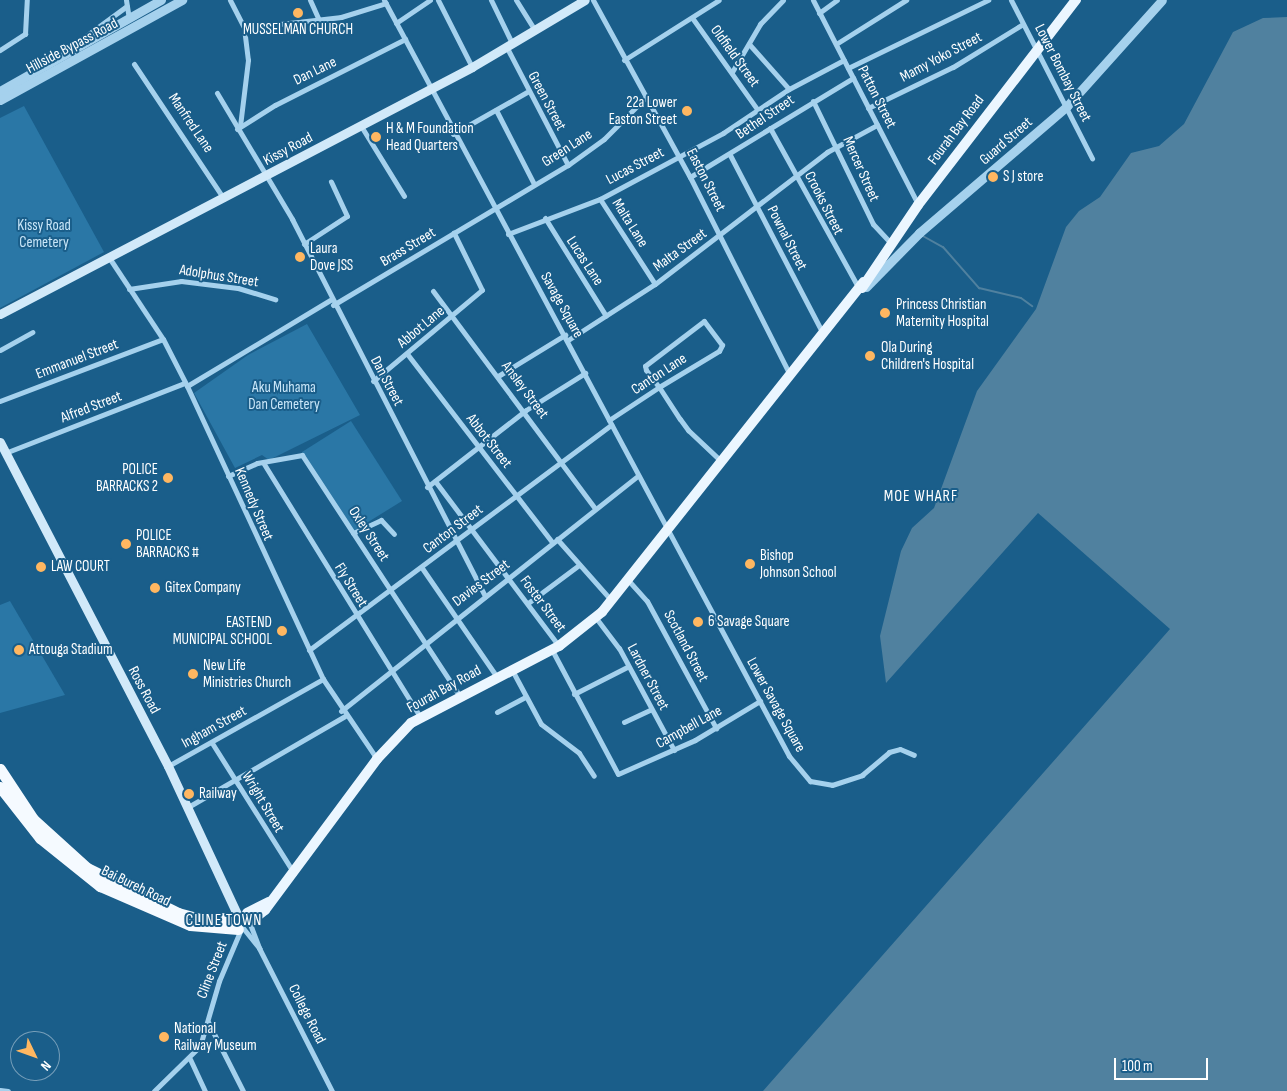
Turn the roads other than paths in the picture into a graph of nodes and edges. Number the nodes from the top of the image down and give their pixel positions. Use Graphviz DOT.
graph roads {
  1 [pos="27,0"];
  2 [pos="161,0"];
  3 [pos="182,0"];
  4 [pos="230,0"];
  5 [pos="310,0"];
  6 [pos="430,0"];
  7 [pos="438,0"];
  8 [pos="491,0"];
  9 [pos="516,0"];
  10 [pos="585,0"];
  11 [pos="593,0"];
  12 [pos="719,0"];
  13 [pos="783,0"];
  14 [pos="813,0"];
  15 [pos="837,0"];
  16 [pos="906,0"];
  17 [pos="988,0"];
  18 [pos="1011,0"];
  19 [pos="1076,0"];
  20 [pos="1162,0"];
  21 [pos="385,2"];
  22 [pos="126,3"];
  23 [pos="819,13"];
  24 [pos="128,18"];
  25 [pos="693,19"];
  26 [pos="319,20"];
  27 [pos="396,22"];
  28 [pos="1023,24"];
  29 [pos="244,28"];
  30 [pos="534,28"];
  31 [pos="131,30"];
  32 [pos="405,39"];
  33 [pos="749,44"];
  34 [pos="836,44"];
  35 [pos="509,46"];
  36 [pos="1037,49"];
  37 [pos="0,50"];
  38 [pos="624,60"];
  39 [pos="844,60"];
  40 [pos="134,64"];
  41 [pos="472,67"];
  42 [pos="848,68"];
  43 [pos="732,72"];
  44 [pos="853,78"];
  45 [pos="0,87"];
  46 [pos="430,89"];
  47 [pos="789,89"];
  48 [pos="0,91"];
  49 [pos="527,92"];
  50 [pos="217,93"];
  51 [pos="646,97"];
  52 [pos="0,100"];
  53 [pos="813,100"];
  54 [pos="1067,106"];
  55 [pos="868,108"];
  56 [pos="757,109"];
  57 [pos="496,110"];
  58 [pos="877,125"];
  59 [pos="362,126"];
  60 [pos="238,128"];
  61 [pos="770,128"];
  62 [pos="453,134"];
  63 [pos="836,146"];
  64 [pos="730,155"];
  65 [pos="680,157"];
  66 [pos="1092,158"];
  67 [pos="568,165"];
  68 [pos="797,176"];
  69 [pos="266,177"];
  70 [pos="690,177"];
  71 [pos="331,181"];
  72 [pos="534,184"];
  73 [pos="404,196"];
  74 [pos="224,199"];
  75 [pos="600,199"];
  76 [pos="918,205"];
  77 [pos="493,208"];
  78 [pos="757,209"];
  79 [pos="545,218"];
  80 [pos="454,233"];
  81 [pos="508,234"];
  82 [pos="720,236"];
  83 [pos="891,243"];
  84 [pos="304,244"];
  85 [pos="110,259"];
  86 [pos="655,284"];
  87 [pos="861,287"];
  88 [pos="129,289"];
  89 [pos="433,291"];
  90 [pos="275,299"];
  91 [pos="332,302"];
  92 [pos="0,314"];
  93 [pos="453,316"];
  94 [pos="606,316"];
  95 [pos="32,332"];
  96 [pos="822,332"];
  97 [pos="566,338"];
  98 [pos="163,339"];
  99 [pos="0,350"];
  100 [pos="408,355"];
  101 [pos="585,373"];
  102 [pos="790,375"];
  103 [pos="498,376"];
  104 [pos="373,381"];
  105 [pos="186,385"];
  106 [pos="658,387"];
  107 [pos="0,401"];
  108 [pos="526,410"];
  109 [pos="610,423"];
  110 [pos="0,442"];
  111 [pos="737,446"];
  112 [pos="478,448"];
  113 [pos="5,453"];
  114 [pos="562,461"];
  115 [pos="721,461"];
  116 [pos="264,464"];
  117 [pos="228,476"];
  118 [pos="638,476"];
  119 [pos="435,481"];
  120 [pos="427,487"];
  121 [pos="516,497"];
  122 [pos="692,504"];
  123 [pos="594,507"];
  124 [pos="471,531"];
  125 [pos="353,534"];
  126 [pos="394,534"];
  127 [pos="666,534"];
  128 [pos="555,541"];
  129 [pos="455,544"];
  130 [pos="578,565"];
  131 [pos="422,568"];
  132 [pos="509,578"];
  133 [pos="628,580"];
  134 [pos="391,590"];
  135 [pos="485,596"];
  136 [pos="612,600"];
  137 [pos="528,603"];
  138 [pos="356,616"];
  139 [pos="455,618"];
  140 [pos="596,618"];
  141 [pos="426,644"];
  142 [pos="555,648"];
  143 [pos="309,650"];
  144 [pos="627,667"];
  145 [pos="512,669"];
  146 [pos="390,671"];
  147 [pos="497,677"];
  148 [pos="323,679"];
  149 [pos="574,694"];
  150 [pos="459,695"];
  151 [pos="525,697"];
  152 [pos="760,701"];
  153 [pos="650,710"];
  154 [pos="497,712"];
  155 [pos="343,713"];
  156 [pos="420,717"];
  157 [pos="624,722"];
  158 [pos="716,728"];
  159 [pos="212,743"];
  160 [pos="674,750"];
  161 [pos="914,755"];
  162 [pos="377,759"];
  163 [pos="168,766"];
  164 [pos="0,769"];
  165 [pos="594,776"];
  166 [pos="236,782"];
  167 [pos="0,787"];
  168 [pos="188,807"];
  169 [pos="294,873"];
  170 [pos="243,921"];
  171 [pos="208,1021"];
  172 [pos="190,1059"];
  173 [pos="0,1090"];
  174 [pos="8,1091"];
  175 [pos="154,1091"];
  176 [pos="205,1091"];
  177 [pos="243,1091"];
  178 [pos="332,1091"];
  1 -- 37 [label="street"];
  2 -- 24 [label="street, Hillside Bypass Road"];
  3 -- 31 [label="street, Hillside Bypass Road"];
  4 -- 29 [label="street"];
  5 -- 26 [label="street"];
  6 -- 27 [label="street"];
  7 -- 41 [label="street"];
  8 -- 35 [label="street, Green Street"];
  9 -- 30 [label="street"];
  10 -- 30 [label="main road, Kissy Road"];
  11 -- 38 [label="street, Easton Street"];
  12 -- 25 [label="street"];
  13 -- 33 [label="street"];
  14 -- 23 [label="street, Patton Street"];
  15 -- 23 [label="street"];
  16 -- 34 [label="street"];
  17 -- 42 [label="street"];
  18 -- 28 [label="street, Lower Bombay Street"];
  19 -- 36 [label="main road, Fourah Bay Road"];
  20 -- 54 [label="street, Guard Street"];
  21 -- 26 [label="street"];
  21 -- 27 [label="street, Savage Square"];
  22 -- 24 [label="street"];
  22 -- 45 [label="street"];
  23 -- 34 [label="street, Patton Street"];
  24 -- 31 [label="street"];
  24 -- 48 [label="street, Hillside Bypass Road"];
  25 -- 38 [label="street"];
  25 -- 43 [label="street, Oldfield Street"];
  26 -- 29 [label="street"];
  27 -- 32 [label="street, Savage Square"];
  28 -- 36 [label="street, Lower Bombay Street"];
  28 -- 55 [label="street, Mamy Yoko Street"];
  29 -- 60 [label="street"];
  30 -- 35 [label="main road, Kissy Road"];
  31 -- 52 [label="street, Hillside Bypass Road"];
  32 -- 46 [label="street, Savage Square"];
  32 -- 60 [label="street, Dan Lane"];
  33 -- 43 [label="street"];
  33 -- 47 [label="street"];
  34 -- 39 [label="street, Patton Street"];
  35 -- 41 [label="main road, Kissy Road"];
  35 -- 49 [label="street, Green Street"];
  36 -- 54 [label="street, Lower Bombay Street"];
  36 -- 76 [label="main road, Fourah Bay Road"];
  38 -- 51 [label="street, Easton Street"];
  39 -- 42 [label="street, Patton Street"];
  39 -- 47 [label="street, Lucas Street"];
  40 -- 74 [label="street, Manfred Lane"];
  41 -- 46 [label="main road, Kissy Road"];
  42 -- 44 [label="street, Patton Street"];
  43 -- 56 [label="street, Oldfield Street"];
  44 -- 53 [label="street, Bethel Street"];
  44 -- 55 [label="street, Patton Street"];
  46 -- 59 [label="main road, Kissy Road"];
  46 -- 62 [label="street, Savage Square"];
  47 -- 56 [label="street, Lucas Street"];
  49 -- 57 [label="street"];
  49 -- 67 [label="street, Green Street"];
  50 -- 60 [label="street, Dan Street"];
  51 -- 65 [label="street, Easton Street"];
  51 -- 67 [label="street, Green Lane"];
  53 -- 61 [label="street, Bethel Street"];
  53 -- 63 [label="street, Mercer Street"];
  54 -- 66 [label="street, Lower Bombay Street"];
  54 -- 87 [label="street, Guard Street"];
  55 -- 58 [label="street, Patton Street"];
  56 -- 65 [label="street, Lucas Street"];
  57 -- 62 [label="street"];
  57 -- 72 [label="street"];
  58 -- 63 [label="street, Malta Street"];
  58 -- 76 [label="street, Patton Street"];
  59 -- 69 [label="main road, Kissy Road"];
  59 -- 73 [label="street"];
  60 -- 69 [label="street, Dan Street"];
  61 -- 64 [label="street, Bethel Street"];
  61 -- 68 [label="street, Crooks Street"];
  62 -- 77 [label="street, Savage Square"];
  63 -- 68 [label="street, Malta Street"];
  63 -- 83 [label="street, Mercer Street"];
  64 -- 70 [label="street, Bethel Street"];
  64 -- 78 [label="street, Pownal Street"];
  65 -- 70 [label="street, Easton Street"];
  65 -- 75 [label="street, Lucas Street"];
  67 -- 72 [label="street, Green Lane"];
  68 -- 78 [label="street, Malta Street"];
  68 -- 87 [label="street, Crooks Street"];
  69 -- 74 [label="main road, Kissy Road"];
  69 -- 84 [label="street, Dan Street"];
  70 -- 82 [label="street, Easton Street"];
  71 -- 84 [label="street"];
  72 -- 77 [label="street, Green Lane"];
  74 -- 85 [label="main road, Kissy Road"];
  75 -- 79 [label="street, Lucas Street"];
  75 -- 86 [label="street, Malta Lane"];
  76 -- 83 [label="main road, Fourah Bay Road"];
  77 -- 80 [label="street, Brass Street"];
  77 -- 81 [label="street, Savage Square"];
  78 -- 82 [label="street, Malta Street"];
  78 -- 96 [label="street, Pownal Street"];
  79 -- 81 [label="street, Lucas Street"];
  79 -- 94 [label="street, Lucas Lane"];
  80 -- 91 [label="street, Brass Street"];
  80 -- 93 [label="street, Abbot Lane"];
  81 -- 97 [label="street, Savage Square"];
  82 -- 86 [label="street, Malta Street"];
  82 -- 102 [label="street, Easton Street"];
  83 -- 87 [label="main road, Fourah Bay Road"];
  84 -- 91 [label="street, Dan Street"];
  85 -- 88 [label="street, Kennedy Street"];
  85 -- 92 [label="main road, Kissy Road"];
  86 -- 94 [label="street, Malta Street"];
  87 -- 96 [label="main road, Fourah Bay Road"];
  87 -- 111 [label="main road, Fourah Bay Road"];
  88 -- 90 [label="street, Adolphus Street"];
  88 -- 98 [label="street, Kennedy Street"];
  89 -- 93 [label="street, Ansley Street"];
  91 -- 104 [label="street, Dan Street"];
  91 -- 105 [label="street, Brass Street"];
  93 -- 100 [label="street, Abbot Lane"];
  93 -- 103 [label="street, Ansley Street"];
  94 -- 97 [label="street, Malta Street"];
  95 -- 99 [label="street"];
  96 -- 102 [label="main road, Fourah Bay Road"];
  97 -- 101 [label="street, Savage Square"];
  97 -- 103 [label="street, Malta Street"];
  98 -- 105 [label="street, Kennedy Street"];
  98 -- 107 [label="street, Emmanuel Street"];
  100 -- 104 [label="street, Abbot Lane"];
  100 -- 112 [label="street, Abbot Street"];
  101 -- 108 [label="street"];
  101 -- 109 [label="street, Savage Square"];
  102 -- 111 [label="main road, Fourah Bay Road"];
  103 -- 108 [label="street, Ansley Street"];
  104 -- 120 [label="street, Dan Street"];
  105 -- 113 [label="street, Alfred Street"];
  105 -- 117 [label="street, Kennedy Street"];
  106 -- 106 [label="street, Canton Lane"];
  106 -- 109 [label="street, Canton Lane"];
  106 -- 115 [label="street"];
  108 -- 112 [label="street"];
  108 -- 114 [label="street, Ansley Street"];
  109 -- 114 [label="street, Canton Street"];
  109 -- 118 [label="street, Savage Square"];
  110 -- 113 [label="main road, Ross Road"];
  111 -- 115 [label="main road, Fourah Bay Road"];
  111 -- 122 [label="main road, Fourah Bay Road"];
  112 -- 119 [label="street"];
  112 -- 121 [label="street, Abbot Street"];
  113 -- 163 [label="main road, Ross Road"];
  114 -- 121 [label="street, Canton Street"];
  114 -- 123 [label="street, Ansley Street"];
  115 -- 122 [label="main road, Fourah Bay Road"];
  116 -- 117 [label="street, Oxley Street"];
  116 -- 125 [label="street, Oxley Street"];
  116 -- 138 [label="street, Fly Street"];
  117 -- 143 [label="street, Kennedy Street"];
  118 -- 123 [label="street, Davies Street"];
  118 -- 127 [label="street, Savage Square"];
  119 -- 120 [label="street"];
  119 -- 124 [label="street, Foster Street"];
  120 -- 129 [label="street, Dan Street"];
  121 -- 124 [label="street, Canton Street"];
  121 -- 128 [label="street, Abbot Street"];
  122 -- 127 [label="main road, Fourah Bay Road"];
  123 -- 128 [label="street, Davies Street"];
  124 -- 129 [label="street, Canton Street"];
  124 -- 132 [label="street, Foster Street"];
  125 -- 126 [label="street"];
  125 -- 134 [label="street, Oxley Street"];
  127 -- 133 [label="main road, Fourah Bay Road"];
  127 -- 152 [label="street, Lower Savage Square"];
  128 -- 130 [label="street, Abbot Street"];
  128 -- 132 [label="street, Davies Street"];
  129 -- 131 [label="street, Canton Street"];
  129 -- 135 [label="street, Dan Street"];
  130 -- 136 [label="street, Abbot Street"];
  130 -- 137 [label="street"];
  131 -- 134 [label="street, Canton Street"];
  131 -- 139 [label="street"];
  132 -- 135 [label="street, Davies Street"];
  132 -- 137 [label="street, Foster Street"];
  133 -- 136 [label="main road, Fourah Bay Road"];
  133 -- 158 [label="street, Scotland Street"];
  134 -- 138 [label="street, Canton Street"];
  134 -- 141 [label="street, Oxley Street"];
  135 -- 139 [label="street, Davies Street"];
  136 -- 140 [label="main road, Fourah Bay Road"];
  137 -- 142 [label="street, Foster Street"];
  138 -- 143 [label="street, Canton Street"];
  138 -- 146 [label="street, Fly Street"];
  139 -- 141 [label="street, Davies Street"];
  139 -- 147 [label="street"];
  140 -- 142 [label="main road, Fourah Bay Road"];
  140 -- 144 [label="street, Lardner Street"];
  141 -- 146 [label="street, Davies Street"];
  141 -- 150 [label="street, Oxley Street"];
  142 -- 145 [label="main road, Fourah Bay Road"];
  142 -- 149 [label="street"];
  143 -- 148 [label="street, Kennedy Street"];
  144 -- 149 [label="street"];
  144 -- 153 [label="street, Lardner Street"];
  145 -- 147 [label="main road, Fourah Bay Road"];
  145 -- 151 [label="street"];
  146 -- 155 [label="street, Davies Street"];
  146 -- 156 [label="street, Fly Street"];
  147 -- 150 [label="main road, Fourah Bay Road"];
  148 -- 155 [label="street, Kennedy Street"];
  148 -- 159 [label="street, Ingham Street"];
  149 -- 160 [label="street, Campbell Lane"];
  150 -- 156 [label="main road, Fourah Bay Road"];
  151 -- 154 [label="street"];
  151 -- 165 [label="street"];
  152 -- 158 [label="street, Campbell Lane"];
  152 -- 161 [label="street, Lower Savage Square"];
  153 -- 157 [label="street"];
  153 -- 160 [label="street, Lardner Street"];
  155 -- 162 [label="street, Kennedy Street"];
  155 -- 166 [label="street, Davies Street"];
  156 -- 162 [label="main road, Fourah Bay Road"];
  158 -- 160 [label="street, Campbell Lane"];
  159 -- 163 [label="street, Ingham Street"];
  159 -- 166 [label="street, Wright Street"];
  162 -- 169 [label="main road, Fourah Bay Road"];
  163 -- 168 [label="main road, Ross Road"];
  164 -- 170 [label="highway"];
  166 -- 168 [label="street, Davies Street"];
  166 -- 169 [label="street, Wright Street"];
  167 -- 170 [label="highway, Bai Bureh Road"];
  168 -- 170 [label="main road, Ross Road"];
  169 -- 170 [label="main road, Fourah Bay Road"];
  170 -- 171 [label="street, Cline Street"];
  170 -- 178 [label="street, College Road"];
  171 -- 172 [label="street, Cline Street"];
  171 -- 177 [label="street"];
  172 -- 175 [label="street, Cline Street"];
  172 -- 176 [label="street"];
  173 -- 174 [label="street"];
}
